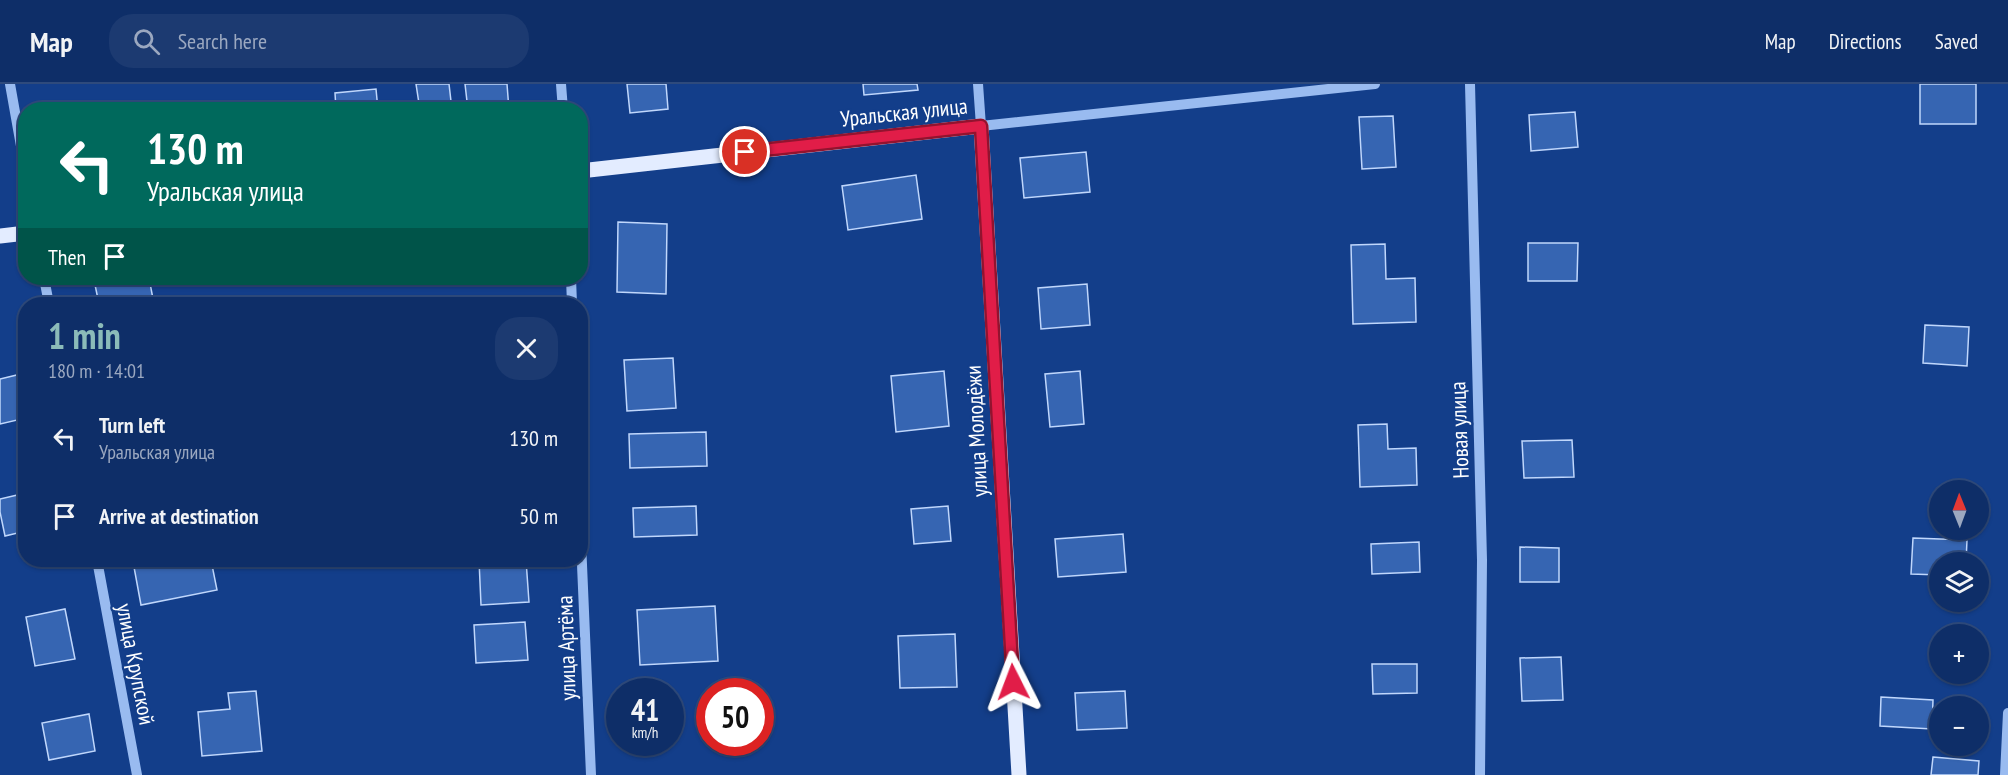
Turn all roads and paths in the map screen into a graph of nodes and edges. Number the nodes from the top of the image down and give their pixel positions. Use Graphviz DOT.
graph roads {
  1 [pos="10,84"];
  2 [pos="561,84"];
  3 [pos="978,84"];
  4 [pos="1375,84"];
  5 [pos="1470,84"];
  6 [pos="562,102"];
  7 [pos="981,126"];
  8 [pos="18,129"];
  9 [pos="588,170"];
  10 [pos="18,234"];
  11 [pos="0,236"];
  12 [pos="97,567"];
  13 [pos="582,567"];
  14 [pos="2008,713"];
  15 [pos="136,775"];
  16 [pos="591,775"];
  17 [pos="1019,775"];
  18 [pos="1480,775"];
  19 [pos="2005,775"];
  1 -- 8 [label="street"];
  2 -- 6 [label="street"];
  3 -- 7 [label="street, улица Молодёжи"];
  4 -- 7 [label="street, Уральская улица"];
  5 -- 18 [label="street, Новая улица"];
  7 -- 9 [label="main road, Уральская улица"];
  7 -- 17 [label="main road, улица Молодёжи"];
  10 -- 11 [label="main road"];
  12 -- 15 [label="street, улица Крупской"];
  13 -- 16 [label="street, улица Артёма"];
  14 -- 19 [label="street"];
}
